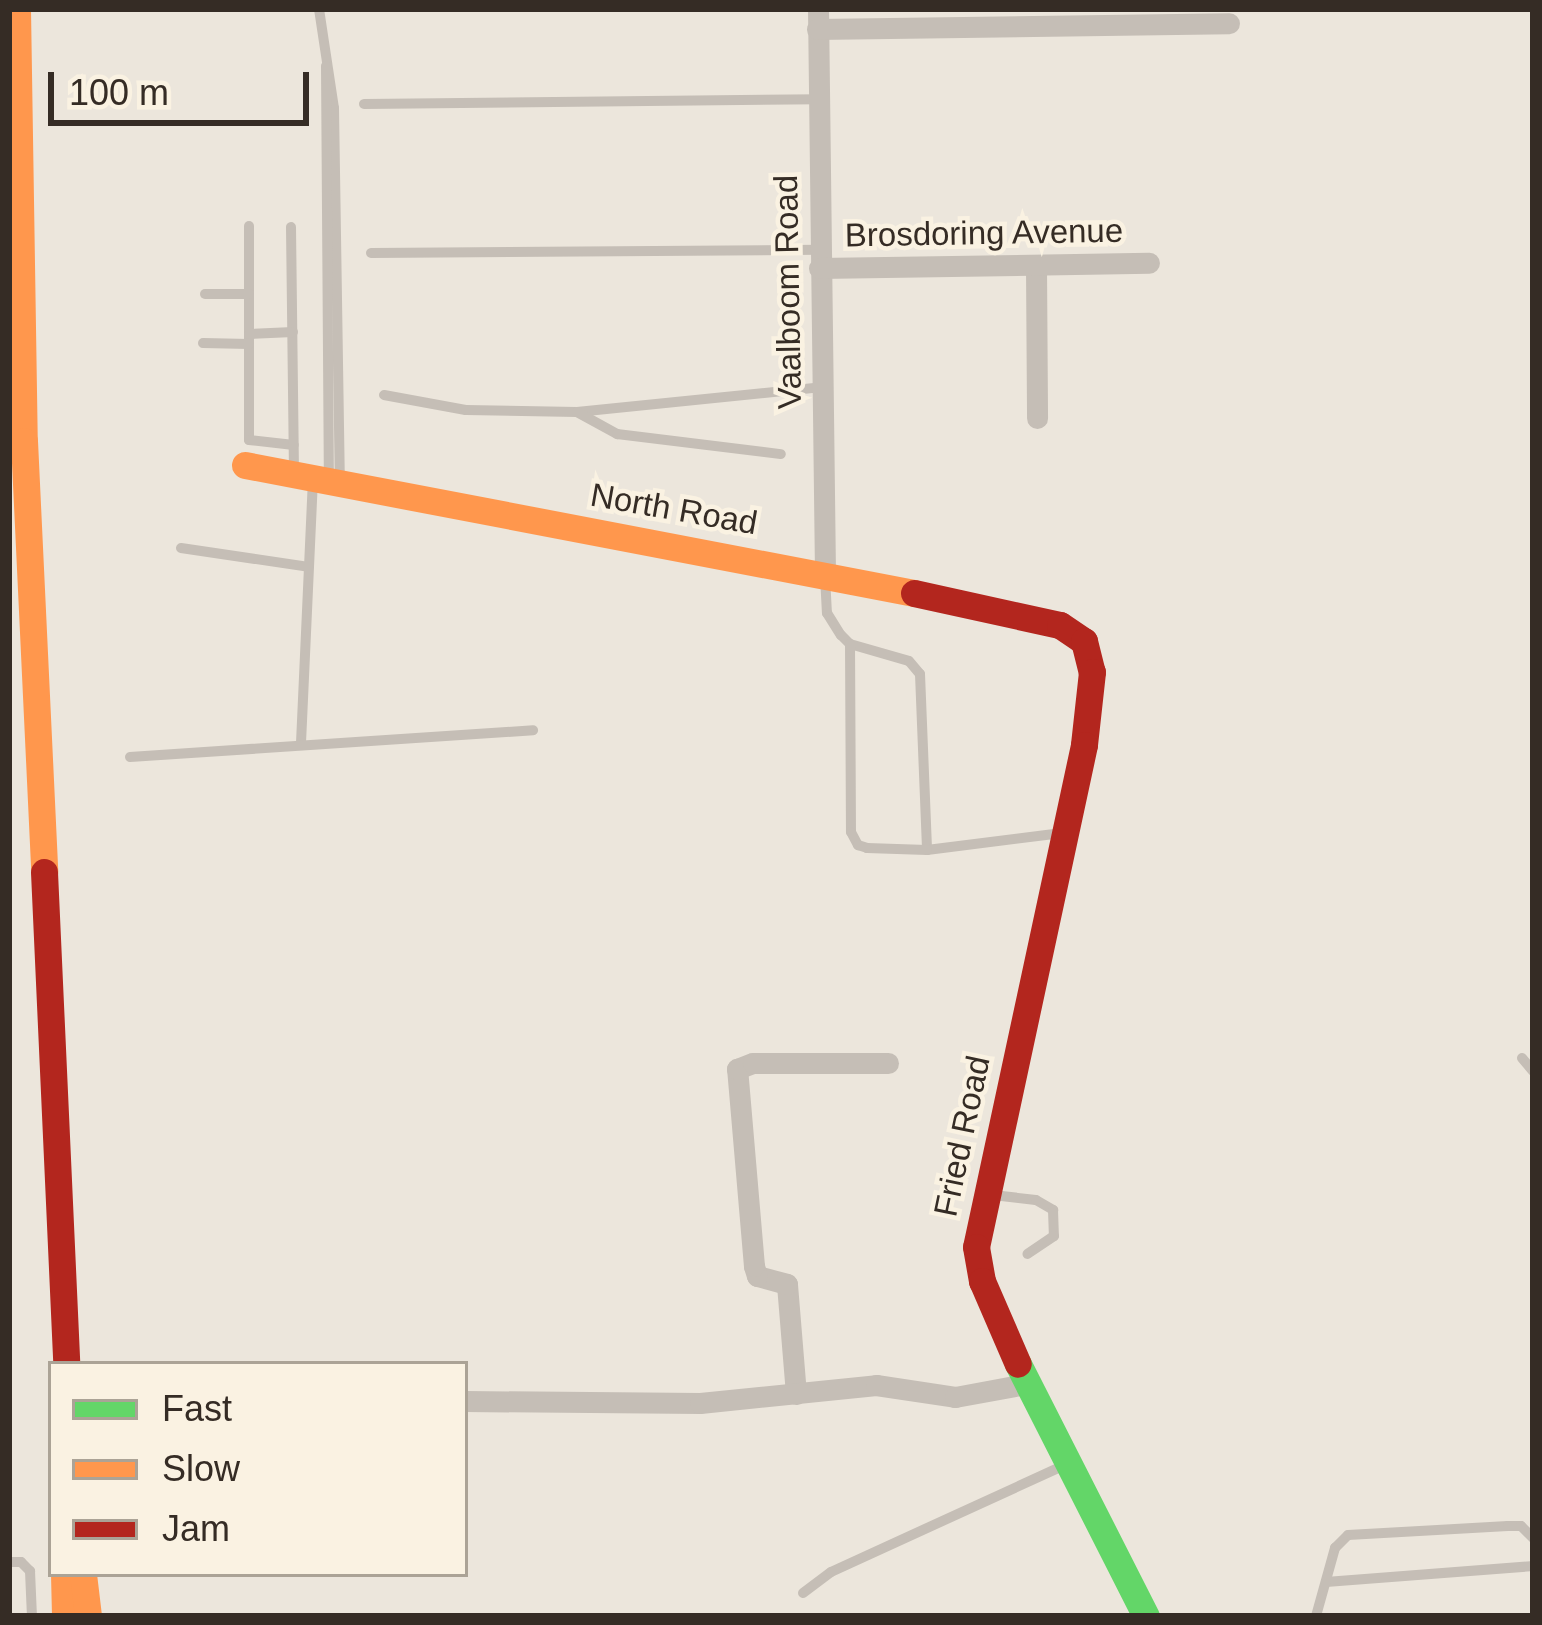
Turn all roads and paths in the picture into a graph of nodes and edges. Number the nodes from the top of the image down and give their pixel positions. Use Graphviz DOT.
graph roads {
  1 [pos="17,9"];
  2 [pos="319,9"];
  3 [pos="818,19"];
  4 [pos="1229,23"];
  5 [pos="819,99"];
  6 [pos="364,104"];
  7 [pos="249,226"];
  8 [pos="291,226"];
  9 [pos="371,253"];
  10 [pos="819,259"];
  11 [pos="1149,263"];
  12 [pos="1036,267"];
  13 [pos="205,294"];
  14 [pos="249,294"];
  15 [pos="292,332"];
  16 [pos="249,339"];
  17 [pos="203,343"];
  18 [pos="822,387"];
  19 [pos="384,394"];
  20 [pos="577,412"];
  21 [pos="1037,418"];
  22 [pos="294,445"];
  23 [pos="16,448"];
  24 [pos="781,454"];
  25 [pos="245,465"];
  26 [pos="319,480"];
  27 [pos="182,548"];
  28 [pos="309,567"];
  29 [pos="825,573"];
  30 [pos="1084,641"];
  31 [pos="850,644"];
  32 [pos="532,730"];
  33 [pos="301,743"];
  34 [pos="130,757"];
  35 [pos="1065,833"];
  36 [pos="927,850"];
  37 [pos="1522,1058"];
  38 [pos="888,1063"];
  39 [pos="1533,1072"];
  40 [pos="984,1193"];
  41 [pos="1027,1254"];
  42 [pos="66,1361"];
  43 [pos="1026,1384"];
  44 [pos="796,1394"];
  45 [pos="468,1401"];
  46 [pos="1071,1463"];
  47 [pos="1533,1538"];
  48 [pos="9,1562"];
  49 [pos="1533,1566"];
  50 [pos="57,1577"];
  51 [pos="70,1577"];
  52 [pos="70,1577"];
  53 [pos="30,1579"];
  54 [pos="1326,1582"];
  55 [pos="802,1593"];
  56 [pos="32,1616"];
  57 [pos="65,1616"];
  58 [pos="88,1616"];
  59 [pos="1146,1616"];
  60 [pos="1316,1616"];
  1 -- 23 [label="street"];
  2 -- 26 [label="lane"];
  3 -- 4 [label="street"];
  3 -- 5 [label="street, Vaalboom Road"];
  5 -- 6 [label="lane"];
  5 -- 10 [label="street, Vaalboom Road"];
  7 -- 14 [label="lane"];
  8 -- 15 [label="lane"];
  9 -- 10 [label="lane"];
  10 -- 12 [label="street, Brosdoring Avenue"];
  10 -- 18 [label="street, Vaalboom Road"];
  11 -- 12 [label="street, Brosdoring Avenue"];
  12 -- 21 [label="street"];
  13 -- 14 [label="lane"];
  14 -- 16 [label="lane"];
  15 -- 16 [label="lane"];
  15 -- 22 [label="lane"];
  16 -- 17 [label="lane"];
  16 -- 22 [label="lane"];
  18 -- 20 [label="lane"];
  18 -- 29 [label="street, Vaalboom Road"];
  19 -- 20 [label="lane"];
  20 -- 24 [label="lane"];
  22 -- 26 [label="lane"];
  23 -- 42 [label="street"];
  25 -- 26 [label="street, North Road"];
  26 -- 28 [label="lane"];
  26 -- 29 [label="street, North Road"];
  27 -- 28 [label="lane"];
  28 -- 33 [label="lane"];
  29 -- 30 [label="street, North Road"];
  29 -- 31 [label="lane"];
  30 -- 35 [label="street, Fried Road"];
  31 -- 36 [label="lane"];
  31 -- 36 [label="lane"];
  32 -- 33 [label="lane"];
  33 -- 34 [label="lane"];
  35 -- 36 [label="lane"];
  35 -- 40 [label="street, Fried Road"];
  37 -- 39 [label="lane"];
  38 -- 44 [label="street"];
  40 -- 41 [label="lane"];
  40 -- 43 [label="street, Fried Road"];
  43 -- 44 [label="street"];
  43 -- 46 [label="street, Fried Road"];
  44 -- 45 [label="street"];
  46 -- 55 [label="lane"];
  46 -- 59 [label="street, Fried Road"];
  47 -- 54 [label="lane"];
  48 -- 53 [label="lane"];
  49 -- 54 [label="lane"];
  50 -- 53 [label="lane"];
  51 -- 57 [label="street"];
  52 -- 58 [label="street"];
  53 -- 56 [label="lane"];
  54 -- 60 [label="lane"];
}
